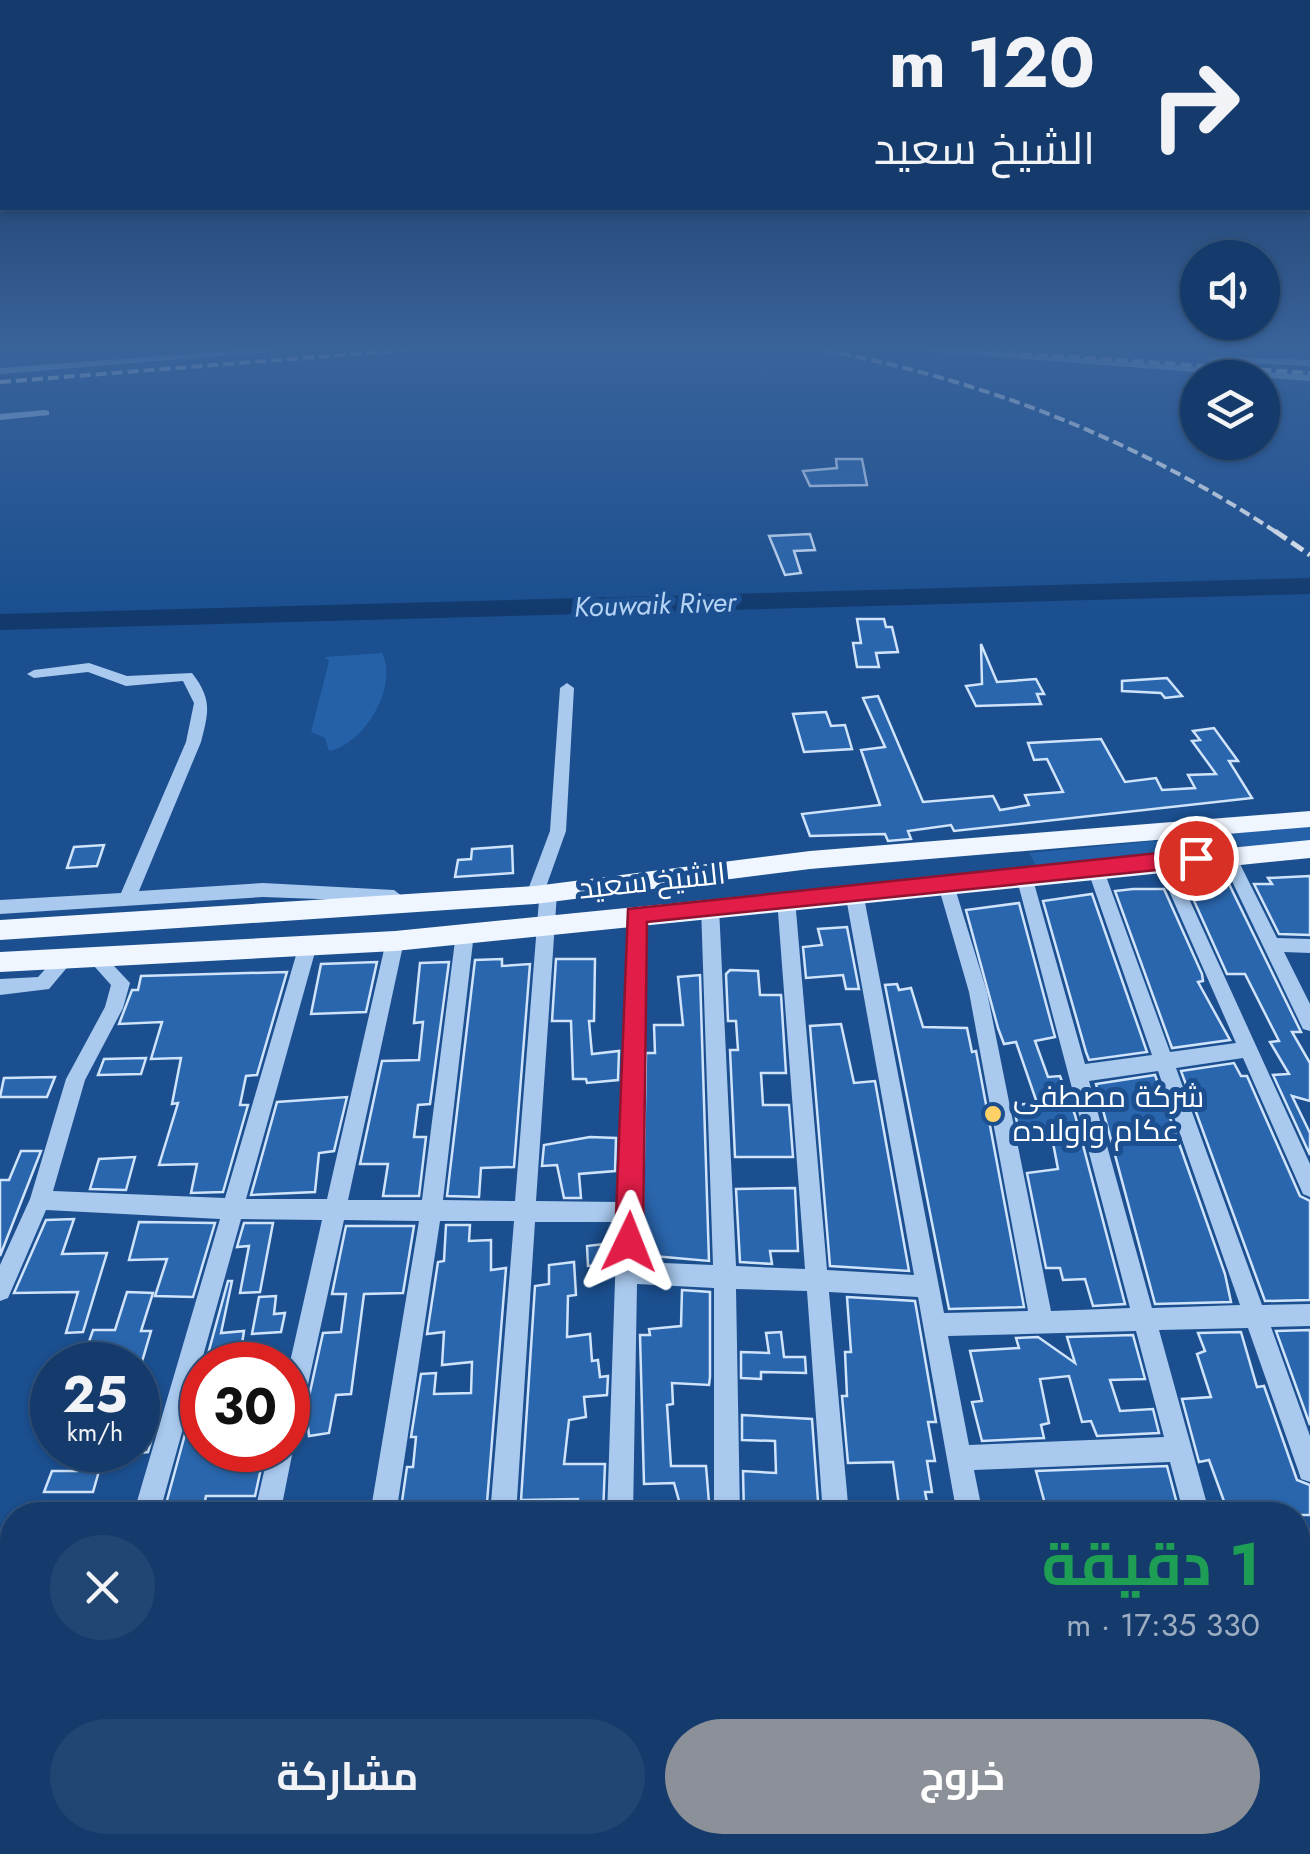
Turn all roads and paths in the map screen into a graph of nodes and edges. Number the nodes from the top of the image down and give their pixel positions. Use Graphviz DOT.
graph roads {
  1 [pos="34,674"];
  2 [pos="566,688"];
  3 [pos="1310,819"];
  4 [pos="1310,849"];
  5 [pos="1227,854"];
  6 [pos="1164,861"];
  7 [pos="1095,868"];
  8 [pos="1024,876"];
  9 [pos="946,885"];
  10 [pos="854,892"];
  11 [pos="542,894"];
  12 [pos="786,898"];
  13 [pos="127,899"];
  14 [pos="456,900"];
  15 [pos="0,907"];
  16 [pos="710,907"];
  17 [pos="636,915"];
  18 [pos="79,926"];
  19 [pos="546,926"];
  20 [pos="0,930"];
  21 [pos="465,933"];
  22 [pos="395,941"];
  23 [pos="1272,944"];
  24 [pos="308,946"];
  25 [pos="1310,946"];
  26 [pos="78,958"];
  27 [pos="0,962"];
  28 [pos="0,987"];
  29 [pos="1310,1023"];
  30 [pos="1248,1049"];
  31 [pos="1163,1063"];
  32 [pos="1077,1074"];
  33 [pos="1310,1186"];
  34 [pos="40,1200"];
  35 [pos="233,1210"];
  36 [pos="335,1210"];
  37 [pos="527,1211"];
  38 [pos="431,1212"];
  39 [pos="630,1212"];
  40 [pos="628,1272"];
  41 [pos="818,1278"];
  42 [pos="725,1279"];
  43 [pos="928,1287"];
  44 [pos="0,1290"];
  45 [pos="1310,1315"];
  46 [pos="1252,1317"];
  47 [pos="1144,1318"];
  48 [pos="1041,1320"];
  49 [pos="934,1325"];
  50 [pos="306,1342"];
  51 [pos="1179,1449"];
  52 [pos="959,1458"];
  53 [pos="1310,1470"];
  54 [pos="276,1472"];
  55 [pos="150,1502"];
  56 [pos="269,1502"];
  57 [pos="385,1502"];
  58 [pos="504,1502"];
  59 [pos="620,1502"];
  60 [pos="727,1502"];
  61 [pos="835,1502"];
  62 [pos="967,1502"];
  63 [pos="1193,1502"];
  1 -- 13 [label="street"];
  2 -- 11 [label="street"];
  3 -- 11 [label="main road, الشيخ سعيد"];
  4 -- 5 [label="main road, الشيخ سعيد"];
  5 -- 6 [label="main road, الشيخ سعيد"];
  5 -- 23 [label="street"];
  6 -- 7 [label="main road, الشيخ سعيد"];
  6 -- 30 [label="street"];
  7 -- 8 [label="main road, الشيخ سعيد"];
  7 -- 31 [label="street"];
  8 -- 9 [label="main road, الشيخ سعيد"];
  8 -- 32 [label="street"];
  9 -- 10 [label="main road, الشيخ سعيد"];
  9 -- 48 [label="street"];
  10 -- 12 [label="main road, الشيخ سعيد"];
  10 -- 43 [label="street"];
  11 -- 14 [label="main road, الشيخ سعيد"];
  11 -- 19 [label="street"];
  12 -- 16 [label="main road, الشيخ سعيد"];
  12 -- 41 [label="street"];
  13 -- 14 [label="street"];
  13 -- 15 [label="street"];
  14 -- 18 [label="main road, الشيخ سعيد"];
  16 -- 17 [label="main road, الشيخ سعيد"];
  16 -- 42 [label="street"];
  17 -- 19 [label="main road, الشيخ سعيد"];
  17 -- 39 [label="street"];
  18 -- 20 [label="main road, الشيخ سعيد"];
  18 -- 26 [label="main road"];
  19 -- 21 [label="main road, الشيخ سعيد"];
  19 -- 37 [label="street"];
  21 -- 22 [label="main road, الشيخ سعيد"];
  21 -- 38 [label="street"];
  22 -- 24 [label="main road, الشيخ سعيد"];
  22 -- 36 [label="street"];
  23 -- 25 [label="street"];
  23 -- 29 [label="street"];
  24 -- 26 [label="main road, الشيخ سعيد"];
  24 -- 35 [label="street"];
  26 -- 27 [label="main road, الشيخ سعيد"];
  26 -- 28 [label="street"];
  26 -- 34 [label="street"];
  30 -- 31 [label="street"];
  30 -- 33 [label="street"];
  31 -- 32 [label="street"];
  31 -- 46 [label="street"];
  32 -- 47 [label="street"];
  34 -- 35 [label="street"];
  34 -- 44 [label="street"];
  35 -- 36 [label="street"];
  35 -- 55 [label="street"];
  36 -- 38 [label="street"];
  36 -- 50 [label="street"];
  37 -- 38 [label="street"];
  37 -- 39 [label="street"];
  37 -- 58 [label="street"];
  38 -- 57 [label="street"];
  39 -- 40 [label="street"];
  40 -- 42 [label="street"];
  40 -- 59 [label="street"];
  41 -- 42 [label="street"];
  41 -- 43 [label="street"];
  41 -- 61 [label="street"];
  42 -- 60 [label="street"];
  43 -- 49 [label="street"];
  45 -- 46 [label="street"];
  46 -- 47 [label="street"];
  46 -- 53 [label="street"];
  47 -- 48 [label="street"];
  47 -- 51 [label="street"];
  48 -- 49 [label="street"];
  49 -- 52 [label="street"];
  51 -- 52 [label="street"];
  51 -- 63 [label="street"];
  52 -- 62 [label="street"];
  54 -- 56 [label="street"];
}
